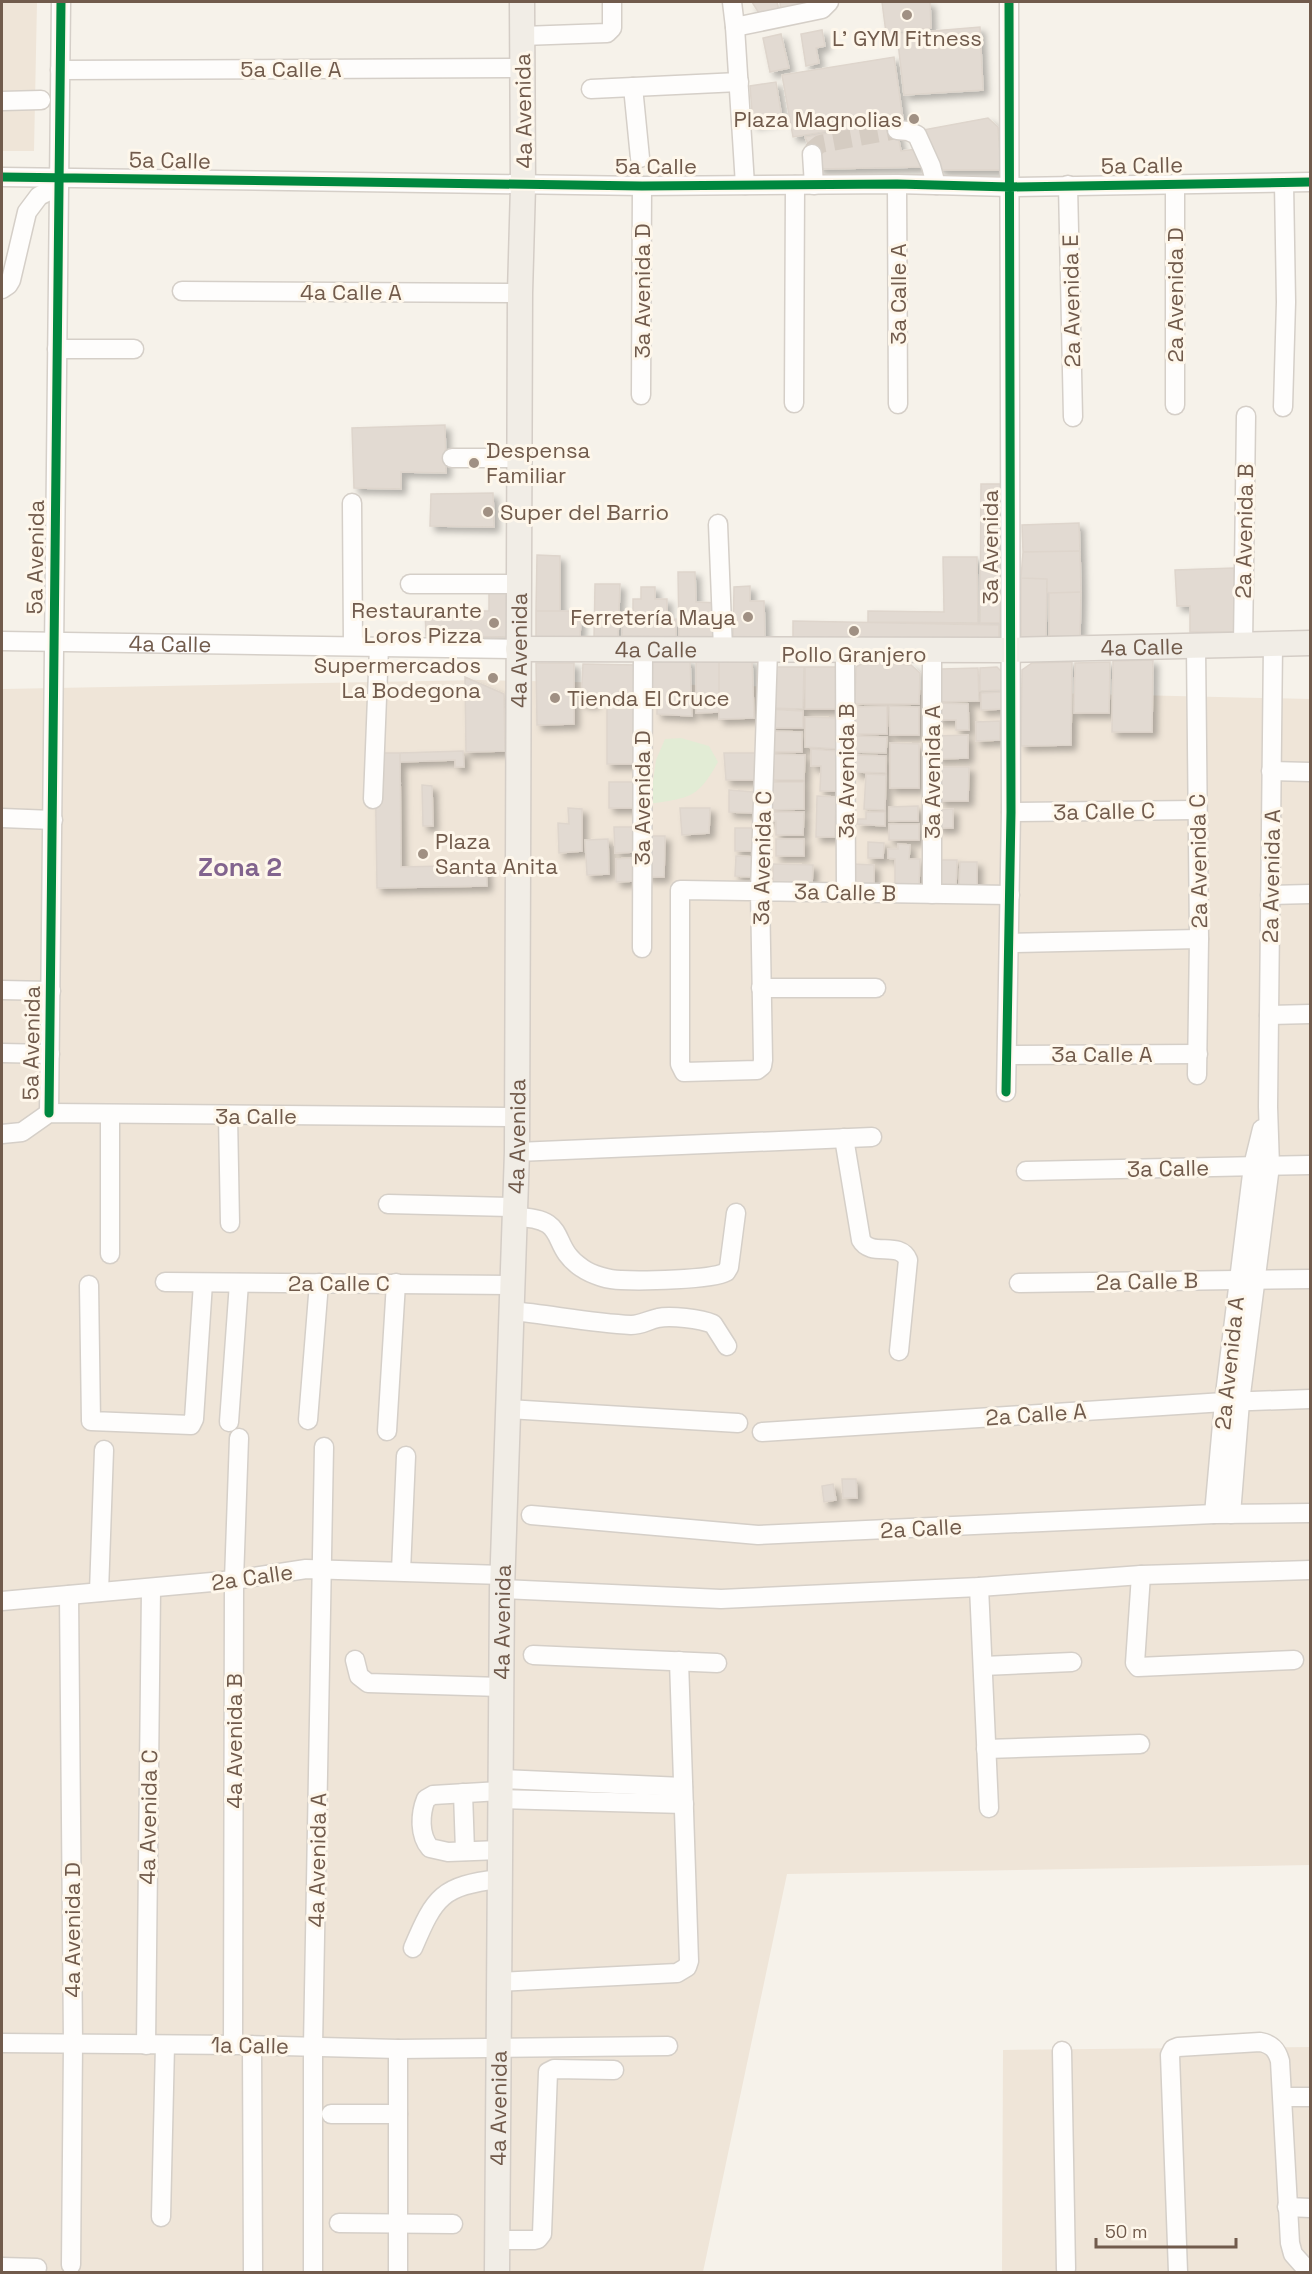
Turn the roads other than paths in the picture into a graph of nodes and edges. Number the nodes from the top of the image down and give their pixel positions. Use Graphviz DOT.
graph roads {
  1 [pos="61,2"];
  2 [pos="522,2"];
  3 [pos="612,2"];
  4 [pos="732,2"];
  5 [pos="829,2"];
  6 [pos="1009,2"];
  7 [pos="735,27"];
  8 [pos="522,36"];
  9 [pos="522,68"];
  10 [pos="60,70"];
  11 [pos="739,82"];
  12 [pos="633,87"];
  13 [pos="591,89"];
  14 [pos="41,100"];
  15 [pos="2,101"];
  16 [pos="897,130"];
  17 [pos="812,154"];
  18 [pos="640,158"];
  19 [pos="2,177"];
  20 [pos="59,182"];
  21 [pos="1311,182"];
  22 [pos="1284,183"];
  23 [pos="897,184"];
  24 [pos="1175,184"];
  25 [pos="745,185"];
  26 [pos="795,185"];
  27 [pos="814,185"];
  28 [pos="936,185"];
  29 [pos="1068,185"];
  30 [pos="523,186"];
  31 [pos="642,186"];
  32 [pos="1010,187"];
  33 [pos="2,289"];
  34 [pos="182,291"];
  35 [pos="520,292"];
  36 [pos="57,349"];
  37 [pos="134,349"];
  38 [pos="642,395"];
  39 [pos="794,403"];
  40 [pos="898,404"];
  41 [pos="1175,405"];
  42 [pos="1283,407"];
  43 [pos="1246,416"];
  44 [pos="1073,417"];
  45 [pos="452,458"];
  46 [pos="519,458"];
  47 [pos="352,503"];
  48 [pos="718,524"];
  49 [pos="410,584"];
  50 [pos="518,584"];
  51 [pos="2,641"];
  52 [pos="53,641"];
  53 [pos="1311,643"];
  54 [pos="1273,644"];
  55 [pos="1243,645"];
  56 [pos="353,646"];
  57 [pos="380,646"];
  58 [pos="1197,647"];
  59 [pos="643,648"];
  60 [pos="518,649"];
  61 [pos="723,649"];
  62 [pos="768,650"];
  63 [pos="845,650"];
  64 [pos="932,650"];
  65 [pos="1009,650"];
  66 [pos="1271,771"];
  67 [pos="1311,772"];
  68 [pos="373,799"];
  69 [pos="1196,810"];
  70 [pos="1011,812"];
  71 [pos="2,818"];
  72 [pos="53,820"];
  73 [pos="760,891"];
  74 [pos="846,892"];
  75 [pos="932,894"];
  76 [pos="1311,894"];
  77 [pos="1010,895"];
  78 [pos="1270,895"];
  79 [pos="1199,939"];
  80 [pos="1010,943"];
  81 [pos="642,948"];
  82 [pos="761,988"];
  83 [pos="876,988"];
  84 [pos="2,990"];
  85 [pos="51,991"];
  86 [pos="1311,1014"];
  87 [pos="1269,1015"];
  88 [pos="2,1053"];
  89 [pos="50,1054"];
  90 [pos="1006,1054"];
  91 [pos="1198,1054"];
  92 [pos="762,1066"];
  93 [pos="1197,1075"];
  94 [pos="1006,1092"];
  95 [pos="49,1113"];
  96 [pos="110,1114"];
  97 [pos="228,1116"];
  98 [pos="517,1117"];
  99 [pos="2,1134"];
  100 [pos="872,1137"];
  101 [pos="844,1138"];
  102 [pos="517,1152"];
  103 [pos="1311,1165"];
  104 [pos="1261,1166"];
  105 [pos="1026,1172"];
  106 [pos="388,1204"];
  107 [pos="515,1212"];
  108 [pos="736,1213"];
  109 [pos="230,1223"];
  110 [pos="110,1254"];
  111 [pos="1311,1279"];
  112 [pos="1247,1281"];
  113 [pos="165,1282"];
  114 [pos="203,1283"];
  115 [pos="239,1283"];
  116 [pos="319,1283"];
  117 [pos="1019,1283"];
  118 [pos="396,1284"];
  119 [pos="88,1285"];
  120 [pos="512,1285"];
  121 [pos="512,1311"];
  122 [pos="727,1346"];
  123 [pos="899,1351"];
  124 [pos="1311,1399"];
  125 [pos="1232,1402"];
  126 [pos="508,1409"];
  127 [pos="308,1420"];
  128 [pos="738,1423"];
  129 [pos="387,1431"];
  130 [pos="762,1432"];
  131 [pos="324,1447"];
  132 [pos="104,1450"];
  133 [pos="406,1456"];
  134 [pos="1311,1513"];
  135 [pos="1222,1514"];
  136 [pos="531,1515"];
  137 [pos="322,1569"];
  138 [pos="1311,1570"];
  139 [pos="401,1571"];
  140 [pos="1141,1575"];
  141 [pos="234,1580"];
  142 [pos="503,1582"];
  143 [pos="979,1587"];
  144 [pos="151,1588"];
  145 [pos="99,1592"];
  146 [pos="69,1595"];
  147 [pos="2,1601"];
  148 [pos="533,1655"];
  149 [pos="355,1660"];
  150 [pos="1294,1660"];
  151 [pos="679,1661"];
  152 [pos="1072,1662"];
  153 [pos="717,1663"];
  154 [pos="983,1666"];
  155 [pos="501,1687"];
  156 [pos="1140,1744"];
  157 [pos="986,1749"];
  158 [pos="500,1790"];
  159 [pos="463,1793"];
  160 [pos="684,1795"];
  161 [pos="989,1808"];
  162 [pos="500,1850"];
  163 [pos="465,1851"];
  164 [pos="499,1880"];
  165 [pos="413,1948"];
  166 [pos="499,1982"];
  167 [pos="2,2043"];
  168 [pos="73,2044"];
  169 [pos="146,2045"];
  170 [pos="165,2045"];
  171 [pos="233,2045"];
  172 [pos="252,2045"];
  173 [pos="313,2046"];
  174 [pos="668,2046"];
  175 [pos="498,2048"];
  176 [pos="398,2049"];
  177 [pos="1062,2051"];
  178 [pos="614,2070"];
  179 [pos="1283,2097"];
  180 [pos="1311,2097"];
  181 [pos="331,2114"];
  182 [pos="398,2114"];
  183 [pos="1287,2207"];
  184 [pos="1311,2208"];
  185 [pos="161,2217"];
  186 [pos="339,2223"];
  187 [pos="398,2224"];
  188 [pos="453,2224"];
  189 [pos="497,2240"];
  190 [pos="71,2265"];
  191 [pos="2,2267"];
  192 [pos="36,2268"];
  193 [pos="1066,2271"];
  194 [pos="253,2272"];
  195 [pos="313,2272"];
  196 [pos="398,2272"];
  197 [pos="497,2272"];
  198 [pos="1178,2272"];
  199 [pos="1310,2272"];
  1 -- 10 [label="street, 5a Avenida"];
  2 -- 8 [label="main road, 4a Avenida"];
  3 -- 8 [label="street"];
  4 -- 7 [label="street"];
  5 -- 7 [label="street"];
  6 -- 32 [label="street, 3a Avenida"];
  7 -- 11 [label="street"];
  8 -- 9 [label="main road, 4a Avenida"];
  9 -- 10 [label="street, 5a Calle A"];
  9 -- 30 [label="main road, 4a Avenida"];
  10 -- 20 [label="street, 5a Avenida"];
  11 -- 12 [label="street"];
  11 -- 25 [label="street"];
  12 -- 13 [label="street"];
  12 -- 18 [label="street"];
  14 -- 15 [label="street"];
  16 -- 28 [label="street"];
  17 -- 27 [label="street"];
  19 -- 20 [label="street, 5a Calle"];
  20 -- 30 [label="street, 5a Calle"];
  20 -- 33 [label="street"];
  20 -- 36 [label="street, 5a Avenida"];
  21 -- 22 [label="street, 5a Calle"];
  22 -- 24 [label="street, 5a Calle"];
  22 -- 42 [label="street"];
  23 -- 27 [label="street, 5a Calle"];
  23 -- 28 [label="street, 5a Calle"];
  23 -- 40 [label="street, 3a Calle A"];
  24 -- 29 [label="street, 5a Calle"];
  24 -- 41 [label="street, 2a Avenida D"];
  25 -- 26 [label="street, 5a Calle"];
  25 -- 31 [label="street, 5a Calle"];
  26 -- 27 [label="street, 5a Calle"];
  26 -- 39 [label="street"];
  28 -- 32 [label="street, 5a Calle"];
  29 -- 32 [label="street, 5a Calle"];
  29 -- 44 [label="street, 2a Avenida E"];
  30 -- 31 [label="street, 5a Calle"];
  30 -- 35 [label="main road, 4a Avenida"];
  31 -- 38 [label="street, 3a Avenida D"];
  32 -- 65 [label="street, 3a Avenida"];
  34 -- 35 [label="street, 4a Calle A"];
  35 -- 46 [label="main road, 4a Avenida"];
  36 -- 37 [label="street"];
  36 -- 52 [label="street, 5a Avenida"];
  43 -- 55 [label="street, 2a Avenida B"];
  45 -- 46 [label="street"];
  46 -- 50 [label="main road, 4a Avenida"];
  47 -- 56 [label="street"];
  48 -- 61 [label="street"];
  49 -- 50 [label="street"];
  50 -- 60 [label="main road, 4a Avenida"];
  51 -- 52 [label="street, 4a Calle"];
  52 -- 56 [label="street, 4a Calle"];
  52 -- 72 [label="street, 5a Avenida"];
  53 -- 54 [label="main road, 4a Calle"];
  54 -- 55 [label="main road, 4a Calle"];
  54 -- 66 [label="street, 2a Avenida A"];
  55 -- 58 [label="main road, 4a Calle"];
  56 -- 57 [label="street, 4a Calle"];
  57 -- 60 [label="street, 4a Calle"];
  57 -- 68 [label="street"];
  58 -- 65 [label="main road, 4a Calle"];
  58 -- 69 [label="street, 2a Avenida C"];
  59 -- 60 [label="main road, 4a Calle"];
  59 -- 61 [label="main road, 4a Calle"];
  59 -- 81 [label="street, 3a Avenida D"];
  60 -- 98 [label="main road, 4a Avenida"];
  61 -- 62 [label="main road, 4a Calle"];
  62 -- 63 [label="main road, 4a Calle"];
  62 -- 73 [label="street, 3a Avenida C"];
  63 -- 64 [label="main road, 4a Calle"];
  63 -- 74 [label="street, 3a Avenida B"];
  64 -- 65 [label="main road, 4a Calle"];
  64 -- 75 [label="street, 3a Avenida A"];
  65 -- 70 [label="street, 3a Avenida"];
  66 -- 67 [label="street"];
  66 -- 78 [label="street, 2a Avenida A"];
  69 -- 70 [label="street, 3a Calle C"];
  69 -- 79 [label="street, 2a Avenida C"];
  70 -- 77 [label="street, 3a Avenida"];
  71 -- 72 [label="street"];
  72 -- 85 [label="street, 5a Avenida"];
  73 -- 74 [label="street, 3a Calle B"];
  73 -- 82 [label="street, 3a Avenida C"];
  73 -- 92 [label="street, 3a Calle B"];
  74 -- 75 [label="street, 3a Calle B"];
  75 -- 77 [label="street, 3a Calle B"];
  76 -- 78 [label="street"];
  77 -- 80 [label="street, 3a Avenida"];
  78 -- 87 [label="street, 2a Avenida A"];
  79 -- 80 [label="street"];
  79 -- 91 [label="street, 2a Avenida C"];
  80 -- 90 [label="street, 3a Avenida"];
  82 -- 83 [label="street"];
  82 -- 92 [label="street, 3a Avenida C"];
  84 -- 85 [label="street"];
  85 -- 89 [label="street, 5a Avenida"];
  86 -- 87 [label="street"];
  87 -- 104 [label="street, 2a Avenida A"];
  88 -- 89 [label="street"];
  89 -- 95 [label="street, 5a Avenida"];
  90 -- 91 [label="street, 3a Calle A"];
  90 -- 94 [label="street, 3a Avenida"];
  91 -- 93 [label="street, 2a Avenida C"];
  95 -- 96 [label="street, 3a Calle"];
  95 -- 99 [label="street"];
  96 -- 97 [label="street, 3a Calle"];
  96 -- 110 [label="street"];
  97 -- 98 [label="street, 3a Calle"];
  97 -- 109 [label="street"];
  98 -- 102 [label="main road, 4a Avenida"];
  100 -- 101 [label="street"];
  101 -- 102 [label="street"];
  101 -- 123 [label="street"];
  102 -- 107 [label="main road, 4a Avenida"];
  103 -- 104 [label="street, 3a Calle"];
  104 -- 105 [label="street, 3a Calle"];
  104 -- 112 [label="street, 2a Avenida A"];
  106 -- 107 [label="street"];
  107 -- 108 [label="street"];
  107 -- 120 [label="main road, 4a Avenida"];
  111 -- 112 [label="street, 2a Calle B"];
  112 -- 117 [label="street, 2a Calle B"];
  112 -- 125 [label="street, 2a Avenida A"];
  113 -- 114 [label="street, 2a Calle C"];
  114 -- 115 [label="street, 2a Calle C"];
  114 -- 119 [label="street"];
  115 -- 116 [label="street, 2a Calle C"];
  115 -- 141 [label="street, 4a Avenida B"];
  116 -- 118 [label="street, 2a Calle C"];
  116 -- 127 [label="street"];
  118 -- 120 [label="street, 2a Calle C"];
  118 -- 129 [label="street"];
  120 -- 121 [label="main road, 4a Avenida"];
  121 -- 122 [label="street"];
  121 -- 126 [label="main road, 4a Avenida"];
  124 -- 125 [label="street, 2a Calle A"];
  125 -- 130 [label="street, 2a Calle A"];
  125 -- 135 [label="street, 2a Avenida A"];
  126 -- 128 [label="street"];
  126 -- 142 [label="main road, 4a Avenida"];
  131 -- 137 [label="street, 4a Avenida A"];
  132 -- 145 [label="street"];
  133 -- 139 [label="street"];
  134 -- 135 [label="street, 2a Calle"];
  135 -- 136 [label="street, 2a Calle"];
  137 -- 139 [label="street, 2a Calle"];
  137 -- 141 [label="street, 2a Calle"];
  137 -- 173 [label="street, 4a Avenida A"];
  138 -- 140 [label="street, 2a Calle"];
  139 -- 142 [label="street, 2a Calle"];
  140 -- 143 [label="street, 2a Calle"];
  140 -- 150 [label="street"];
  141 -- 144 [label="street, 2a Calle"];
  141 -- 171 [label="street, 4a Avenida B"];
  142 -- 143 [label="street, 2a Calle"];
  142 -- 155 [label="main road, 4a Avenida"];
  143 -- 154 [label="street"];
  144 -- 145 [label="street, 2a Calle"];
  144 -- 169 [label="street, 4a Avenida C"];
  145 -- 146 [label="street, 2a Calle"];
  146 -- 147 [label="street, 2a Calle"];
  146 -- 168 [label="street, 4a Avenida D"];
  148 -- 151 [label="street"];
  149 -- 155 [label="street"];
  151 -- 153 [label="street"];
  151 -- 160 [label="street"];
  152 -- 154 [label="street"];
  154 -- 157 [label="street"];
  155 -- 158 [label="main road, 4a Avenida"];
  156 -- 157 [label="street"];
  157 -- 161 [label="street"];
  158 -- 159 [label="street"];
  158 -- 160 [label="street"];
  158 -- 162 [label="main road, 4a Avenida"];
  159 -- 163 [label="street"];
  159 -- 163 [label="street"];
  160 -- 166 [label="street"];
  162 -- 163 [label="street"];
  162 -- 164 [label="main road, 4a Avenida"];
  164 -- 165 [label="street"];
  164 -- 166 [label="main road, 4a Avenida"];
  166 -- 175 [label="main road, 4a Avenida"];
  167 -- 168 [label="street, 1a Calle"];
  168 -- 169 [label="street, 1a Calle"];
  168 -- 190 [label="street, 4a Avenida D"];
  169 -- 170 [label="street, 1a Calle"];
  170 -- 171 [label="street, 1a Calle"];
  170 -- 185 [label="street"];
  171 -- 172 [label="street, 1a Calle"];
  172 -- 173 [label="street, 1a Calle"];
  172 -- 194 [label="street"];
  173 -- 176 [label="street, 1a Calle"];
  173 -- 195 [label="street, 4a Avenida A"];
  174 -- 175 [label="street, 1a Calle"];
  175 -- 176 [label="street, 1a Calle"];
  175 -- 189 [label="main road, 4a Avenida"];
  176 -- 182 [label="street"];
  177 -- 193 [label="street"];
  178 -- 189 [label="street"];
  179 -- 180 [label="street"];
  179 -- 183 [label="street"];
  179 -- 198 [label="street"];
  181 -- 182 [label="street"];
  182 -- 187 [label="street"];
  183 -- 184 [label="street"];
  183 -- 199 [label="street"];
  186 -- 187 [label="street"];
  187 -- 188 [label="street"];
  187 -- 196 [label="street"];
  189 -- 197 [label="main road, 4a Avenida"];
  191 -- 192 [label="street"];
}
